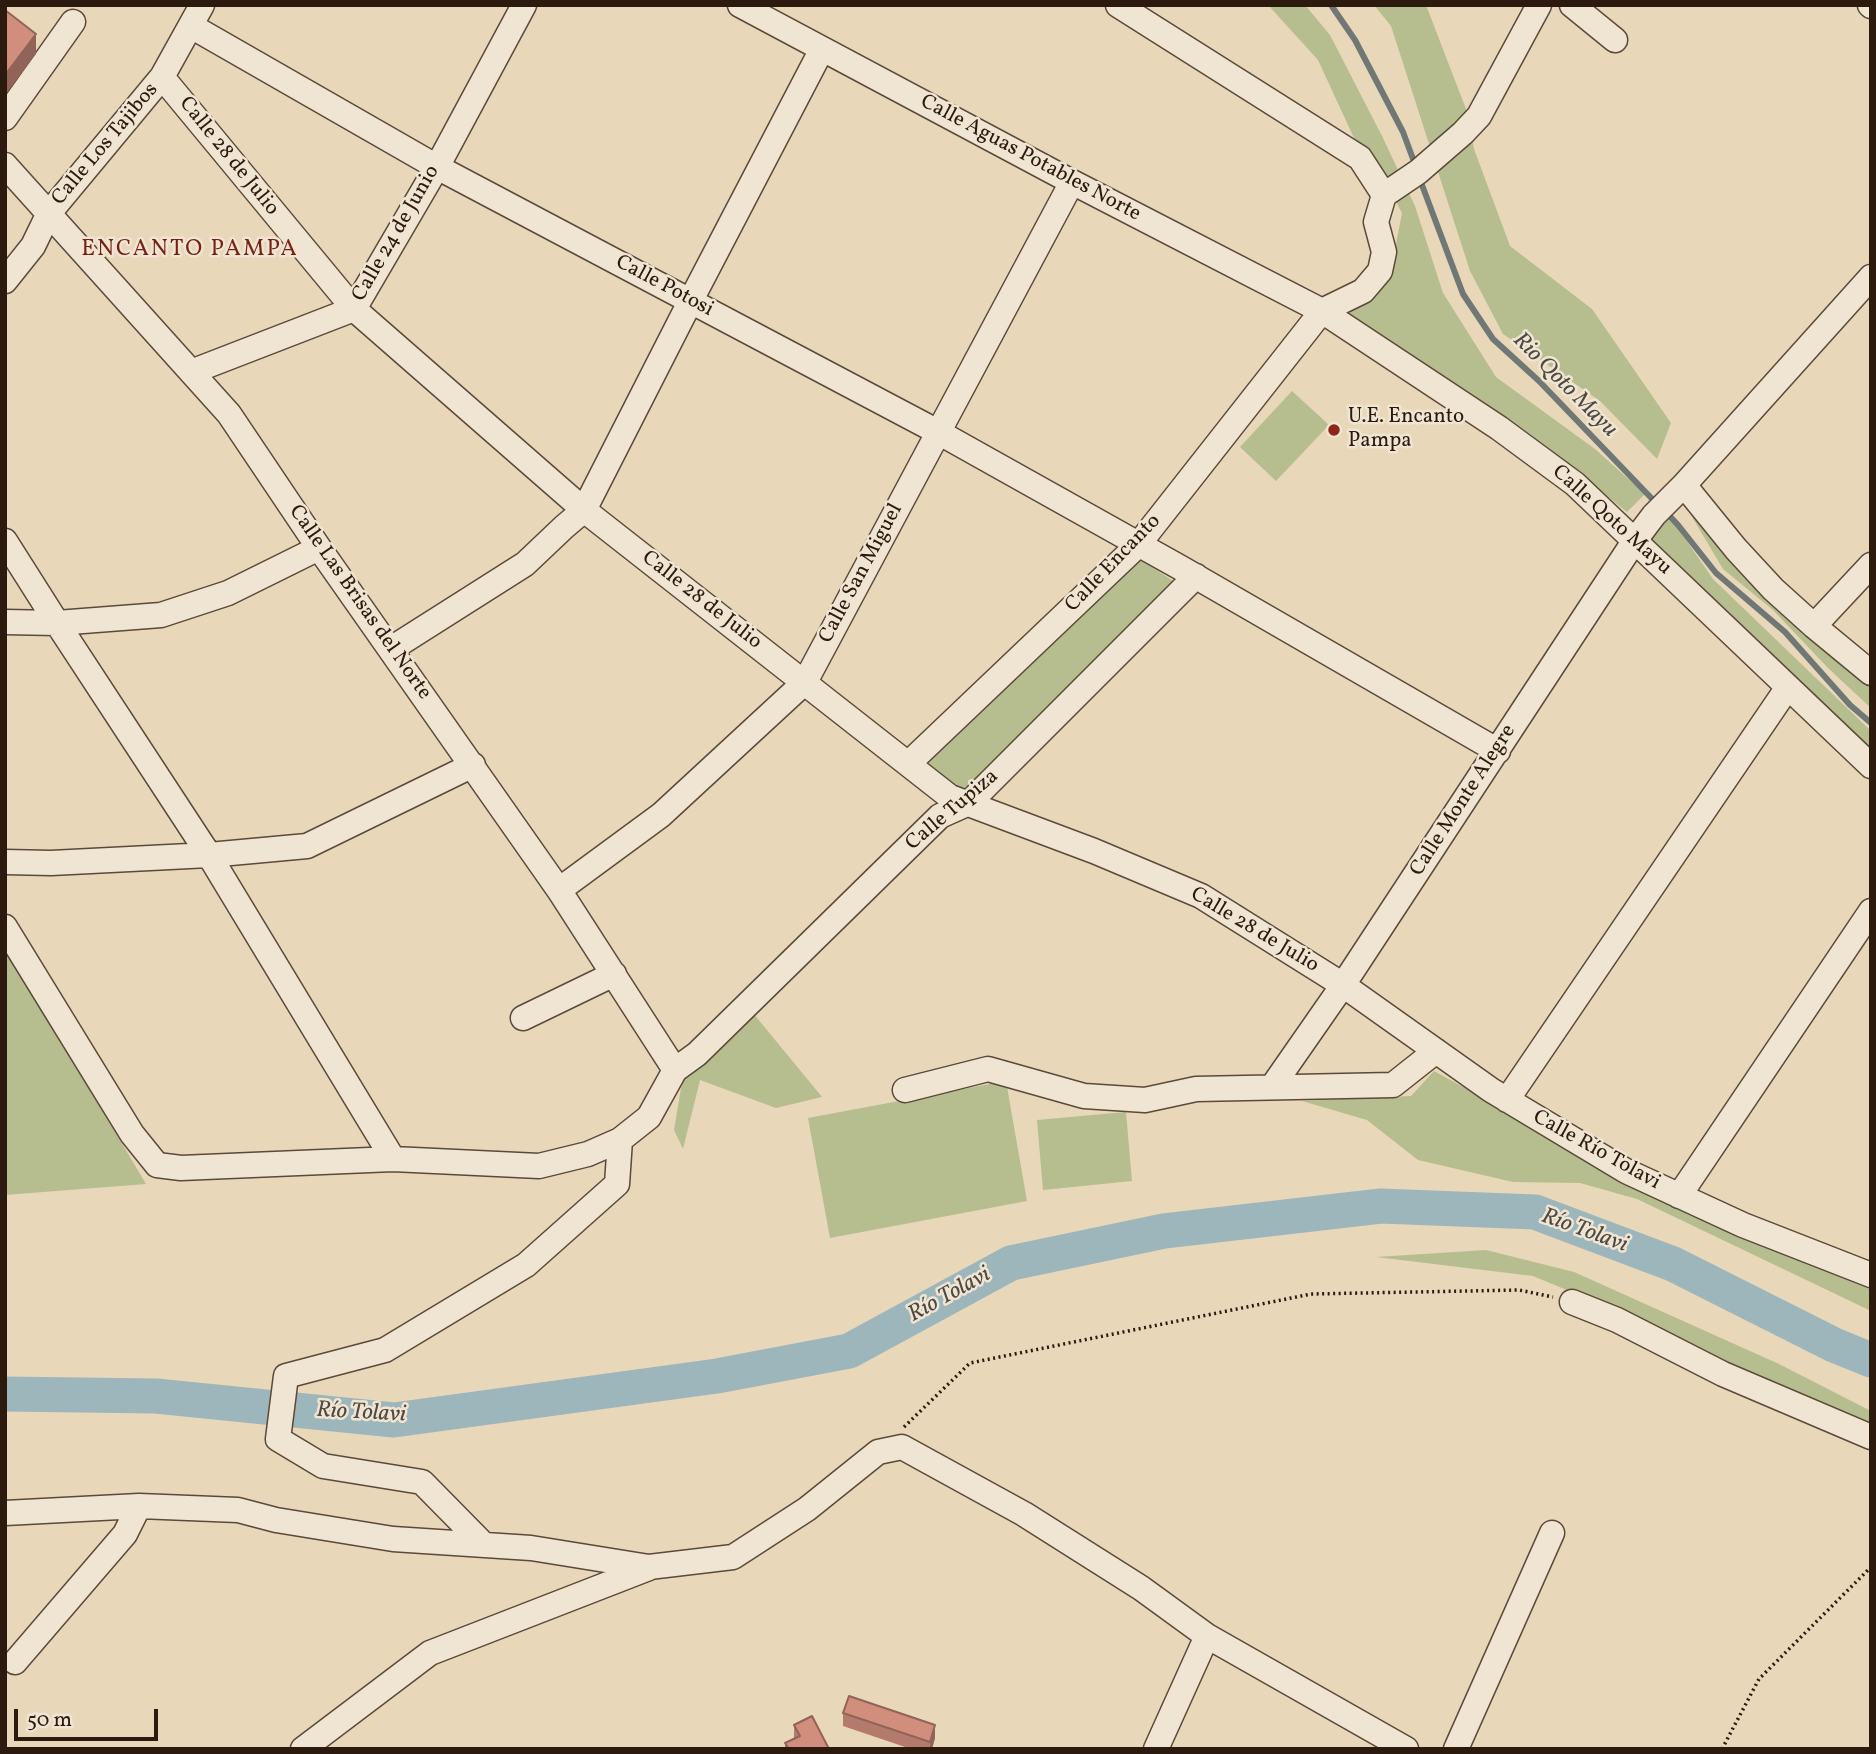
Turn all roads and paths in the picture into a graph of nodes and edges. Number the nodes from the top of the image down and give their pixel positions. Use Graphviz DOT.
graph roads {
  1 [pos="524,5"];
  2 [pos="740,5"];
  3 [pos="1118,5"];
  4 [pos="1539,5"];
  5 [pos="1572,5"];
  6 [pos="196,16"];
  7 [pos="73,22"];
  8 [pos="1615,40"];
  9 [pos="822,50"];
  10 [pos="162,77"];
  11 [pos="5,118"];
  12 [pos="5,165"];
  13 [pos="437,167"];
  14 [pos="1072,182"];
  15 [pos="1384,195"];
  16 [pos="49,213"];
  17 [pos="1871,277"];
  18 [pos="5,281"];
  19 [pos="690,302"];
  20 [pos="354,309"];
  21 [pos="1322,311"];
  22 [pos="191,372"];
  23 [pos="938,432"];
  24 [pos="1678,491"];
  25 [pos="584,510"];
  26 [pos="1635,540"];
  27 [pos="5,541"];
  28 [pos="1138,545"];
  29 [pos="320,548"];
  30 [pos="1871,565"];
  31 [pos="1196,576"];
  32 [pos="5,622"];
  33 [pos="57,623"];
  34 [pos="1814,626"];
  35 [pos="391,649"];
  36 [pos="1871,673"];
  37 [pos="805,682"];
  38 [pos="1788,687"];
  39 [pos="1498,751"];
  40 [pos="909,763"];
  41 [pos="473,765"];
  42 [pos="1871,766"];
  43 [pos="970,803"];
  44 [pos="209,855"];
  45 [pos="5,862"];
  46 [pos="559,890"];
  47 [pos="1871,911"];
  48 [pos="5,927"];
  49 [pos="614,975"];
  50 [pos="1343,985"];
  51 [pos="523,1018"];
  52 [pos="1436,1051"];
  53 [pos="675,1070"];
  54 [pos="1272,1087"];
  55 [pos="905,1090"];
  56 [pos="1507,1100"];
  57 [pos="620,1139"];
  58 [pos="393,1159"];
  59 [pos="1679,1196"];
  60 [pos="1870,1274"];
  61 [pos="1572,1302"];
  62 [pos="1871,1437"];
  63 [pos="878,1452"];
  64 [pos="139,1506"];
  65 [pos="5,1513"];
  66 [pos="1552,1533"];
  67 [pos="484,1545"];
  68 [pos="1871,1566"];
  69 [pos="649,1567"];
  70 [pos="1207,1636"];
  71 [pos="15,1662"];
  72 [pos="303,1749"];
  73 [pos="1156,1749"];
  74 [pos="1406,1749"];
  75 [pos="1456,1749"];
  76 [pos="1722,1749"];
  1 -- 13 [label="street, Calle 24 de Junio"];
  2 -- 9 [label="street, Calle Aguas Potables Norte"];
  3 -- 15 [label="street"];
  4 -- 15 [label="street"];
  5 -- 8 [label="street"];
  6 -- 10 [label="street, Calle Los Tajibos"];
  6 -- 13 [label="street, Calle Potosi"];
  7 -- 11 [label="street"];
  9 -- 14 [label="street, Calle Aguas Potables Norte"];
  9 -- 19 [label="street"];
  10 -- 16 [label="street, Calle Los Tajibos"];
  10 -- 20 [label="street, Calle 28 de Julio"];
  12 -- 16 [label="street, Calle Las Brisas del Norte"];
  13 -- 19 [label="street, Calle Potosi"];
  13 -- 20 [label="street, Calle 24 de Junio"];
  14 -- 21 [label="street, Calle Aguas Potables Norte"];
  14 -- 23 [label="street, Calle San Miguel"];
  15 -- 21 [label="street"];
  16 -- 18 [label="street, Calle Los Tajibos"];
  16 -- 22 [label="street, Calle Las Brisas del Norte"];
  17 -- 24 [label="street, Calle Monte Alegre"];
  19 -- 23 [label="street, Calle Potosi"];
  19 -- 25 [label="street"];
  20 -- 22 [label="street, Calle 24 de Junio"];
  20 -- 25 [label="street, Calle 28 de Julio"];
  21 -- 26 [label="street, Calle Qoto Mayu"];
  21 -- 28 [label="street, Calle Encanto"];
  22 -- 29 [label="street, Calle Las Brisas del Norte"];
  23 -- 28 [label="street, Calle Potosi"];
  23 -- 37 [label="street, Calle San Miguel"];
  24 -- 26 [label="street, Calle Monte Alegre"];
  24 -- 34 [label="street"];
  25 -- 35 [label="street"];
  25 -- 37 [label="street, Calle 28 de Julio"];
  26 -- 38 [label="street, Calle Qoto Mayu"];
  26 -- 39 [label="street, Calle Monte Alegre"];
  27 -- 33 [label="street"];
  28 -- 31 [label="street, Calle Potosi"];
  28 -- 40 [label="street, Calle Encanto"];
  29 -- 33 [label="street"];
  29 -- 35 [label="street, Calle Las Brisas del Norte"];
  30 -- 34 [label="street"];
  31 -- 39 [label="street, Calle Potosi"];
  31 -- 43 [label="street, Calle Tupiza"];
  32 -- 33 [label="street"];
  33 -- 44 [label="street"];
  34 -- 36 [label="street"];
  35 -- 41 [label="street, Calle Las Brisas del Norte"];
  37 -- 40 [label="street, Calle 28 de Julio"];
  37 -- 46 [label="street, Calle San Miguel"];
  38 -- 42 [label="street, Calle Qoto Mayu"];
  38 -- 56 [label="street"];
  39 -- 50 [label="street, Calle Monte Alegre"];
  40 -- 43 [label="street, Calle 28 de Julio"];
  41 -- 44 [label="street"];
  41 -- 46 [label="street, Calle Las Brisas del Norte"];
  43 -- 50 [label="street, Calle 28 de Julio"];
  43 -- 53 [label="street, Calle Tupiza"];
  44 -- 45 [label="street"];
  44 -- 58 [label="street"];
  46 -- 49 [label="street, Calle Las Brisas del Norte"];
  47 -- 59 [label="street"];
  48 -- 58 [label="street"];
  49 -- 51 [label="street"];
  49 -- 53 [label="street, Calle Las Brisas del Norte"];
  50 -- 52 [label="street, Calle Río Tolavi"];
  50 -- 54 [label="street, Calle Monte Alegre"];
  52 -- 54 [label="street"];
  52 -- 56 [label="street, Calle Río Tolavi"];
  53 -- 57 [label="street"];
  54 -- 55 [label="street"];
  56 -- 59 [label="street, Calle Río Tolavi"];
  57 -- 58 [label="street"];
  57 -- 67 [label="street"];
  59 -- 60 [label="street, Calle Río Tolavi"];
  61 -- 62 [label="street"];
  61 -- 63 [label="path"];
  63 -- 69 [label="street"];
  63 -- 70 [label="street"];
  64 -- 65 [label="street"];
  64 -- 67 [label="street"];
  64 -- 71 [label="street"];
  66 -- 75 [label="street"];
  67 -- 69 [label="street"];
  68 -- 76 [label="path"];
  69 -- 72 [label="street"];
  70 -- 73 [label="street"];
  70 -- 74 [label="street"];
}
